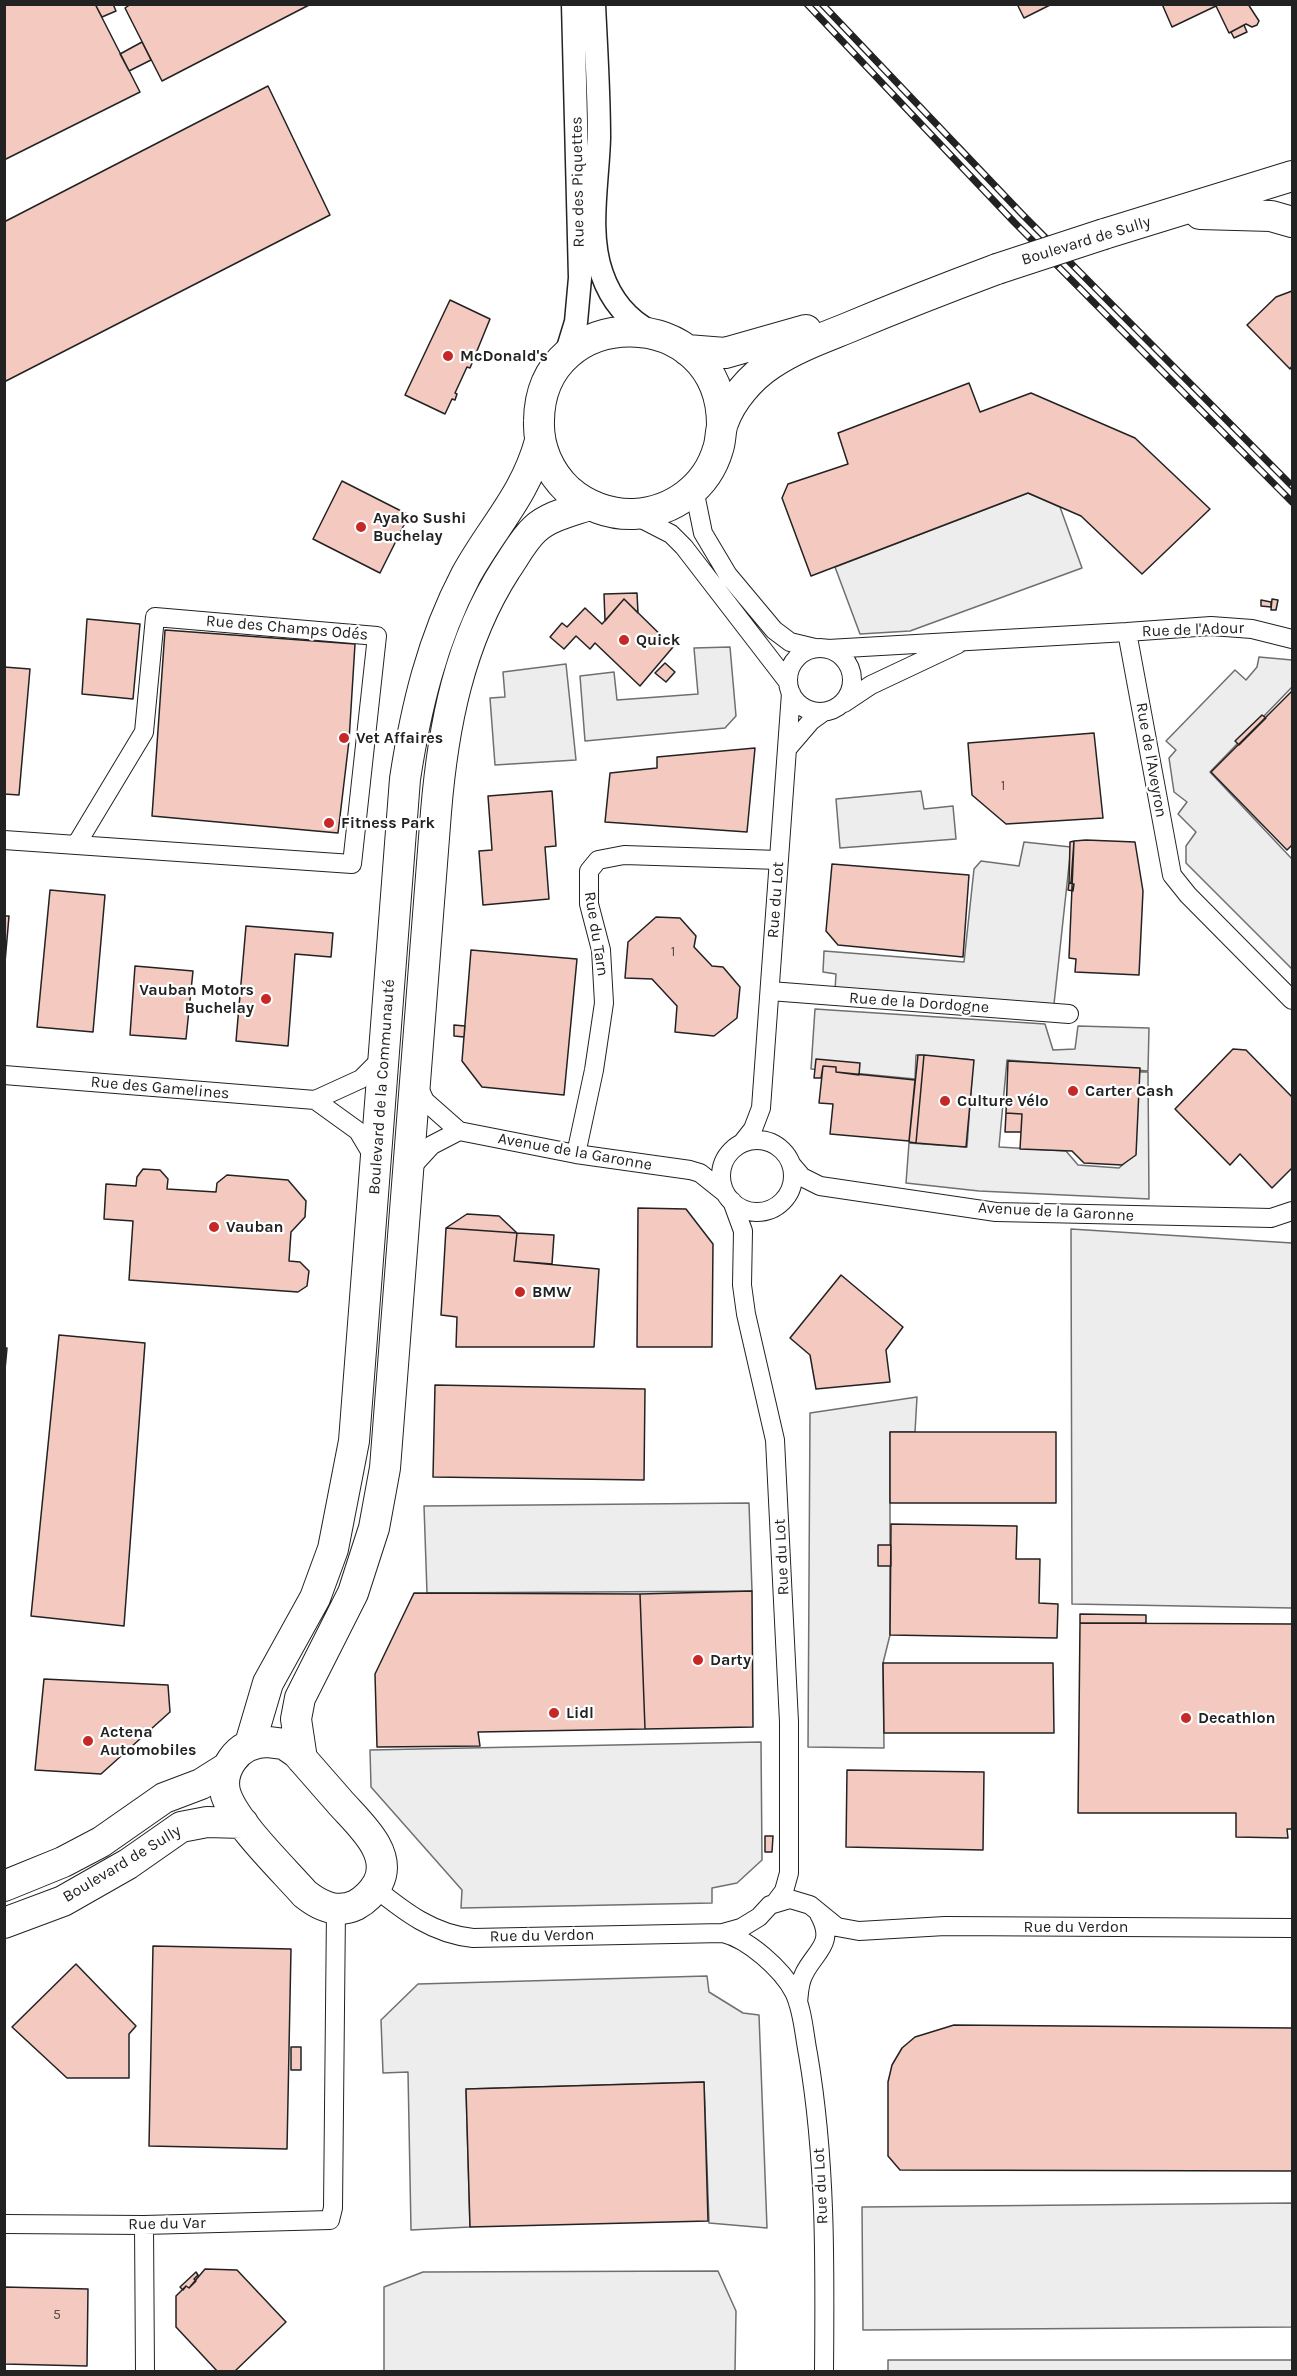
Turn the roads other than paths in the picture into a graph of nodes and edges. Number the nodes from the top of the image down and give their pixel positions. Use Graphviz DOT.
graph roads {
  1 [pos="577,5"];
  2 [pos="1293,176"];
  3 [pos="1293,184"];
  4 [pos="1255,189"];
  5 [pos="1176,213"];
  6 [pos="1293,222"];
  7 [pos="919,298"];
  8 [pos="651,332"];
  9 [pos="687,350"];
  10 [pos="565,358"];
  11 [pos="722,425"];
  12 [pos="540,441"];
  13 [pos="694,489"];
  14 [pos="589,505"];
  15 [pos="633,514"];
  16 [pos="1127,632"];
  17 [pos="968,639"];
  18 [pos="1293,639"];
  19 [pos="821,648"];
  20 [pos="789,688"];
  21 [pos="843,704"];
  22 [pos="822,713"];
  23 [pos="787,749"];
  24 [pos="4,840"];
  25 [pos="76,845"];
  26 [pos="779,860"];
  27 [pos="770,991"];
  28 [pos="1293,1000"];
  29 [pos="1069,1014"];
  30 [pos="385,1055"];
  31 [pos="4,1075"];
  32 [pos="414,1080"];
  33 [pos="315,1100"];
  34 [pos="761,1108"];
  35 [pos="459,1131"];
  36 [pos="742,1143"];
  37 [pos="774,1144"];
  38 [pos="576,1154"];
  39 [pos="726,1157"];
  40 [pos="376,1161"];
  41 [pos="791,1164"];
  42 [pos="690,1170"];
  43 [pos="408,1173"];
  44 [pos="820,1186"];
  45 [pos="729,1197"];
  46 [pos="778,1204"];
  47 [pos="1293,1211"];
  48 [pos="743,1245"];
  49 [pos="250,1744"];
  50 [pos="302,1759"];
  51 [pos="228,1767"];
  52 [pos="243,1823"];
  53 [pos="789,1873"];
  54 [pos="4,1886"];
  55 [pos="375,1888"];
  56 [pos="774,1903"];
  57 [pos="811,1908"];
  58 [pos="336,1909"];
  59 [pos="759,1917"];
  60 [pos="4,1923"];
  61 [pos="1293,1928"];
  62 [pos="859,1931"];
  63 [pos="723,1932"];
  64 [pos="759,1952"];
  65 [pos="815,1958"];
  66 [pos="775,1967"];
  67 [pos="798,2003"];
  68 [pos="4,2224"];
  69 [pos="144,2225"];
  70 [pos="145,2372"];
  71 [pos="824,2372"];
  1 -- 8 [label="street, Rue des Piquettes"];
  1 -- 10 [label="street, Rue des Piquettes"];
  2 -- 4 [label="main road"];
  3 -- 4 [label="main road"];
  4 -- 5 [label="main road, Boulevard de Sully"];
  5 -- 6 [label="main road"];
  5 -- 7 [label="main road, Boulevard de Sully, bridge"];
  7 -- 9 [label="main road"];
  7 -- 11 [label="main road"];
  8 -- 9 [label="main road"];
  8 -- 10 [label="main road"];
  9 -- 11 [label="main road"];
  10 -- 12 [label="main road"];
  11 -- 13 [label="main road"];
  12 -- 14 [label="main road"];
  12 -- 30 [label="main road, Boulevard de la Communauté"];
  13 -- 15 [label="main road"];
  13 -- 19 [label="street"];
  14 -- 15 [label="main road"];
  14 -- 32 [label="main road, Boulevard de la Communauté"];
  15 -- 20 [label="street"];
  16 -- 17 [label="street"];
  16 -- 18 [label="street, Rue de l'Adour"];
  16 -- 28 [label="street, Rue de l'Aveyron"];
  17 -- 19 [label="street"];
  17 -- 21 [label="street"];
  19 -- 20 [label="street"];
  19 -- 21 [label="street"];
  20 -- 22 [label="street"];
  20 -- 23 [label="street, Rue du Lot"];
  21 -- 22 [label="street"];
  22 -- 23 [label="street"];
  23 -- 26 [label="street, Rue du Lot"];
  24 -- 25 [label="street, Rue des Champs Odés"];
  25 -- 25 [label="street, Rue des Champs Odés"];
  26 -- 27 [label="street, Rue du Lot"];
  26 -- 38 [label="street, Rue du Tarn"];
  27 -- 29 [label="street, Rue de la Dordogne"];
  27 -- 34 [label="street, Rue du Lot"];
  30 -- 33 [label="street, Rue des Gamelines"];
  30 -- 40 [label="main road, Boulevard de la Communauté"];
  31 -- 33 [label="street, Rue des Gamelines"];
  32 -- 35 [label="street"];
  32 -- 43 [label="main road, Boulevard de la Communauté"];
  33 -- 40 [label="street"];
  34 -- 36 [label="street"];
  34 -- 37 [label="street"];
  35 -- 38 [label="street, Avenue de la Garonne"];
  35 -- 43 [label="street"];
  36 -- 37 [label="street"];
  36 -- 39 [label="street"];
  37 -- 41 [label="street"];
  38 -- 42 [label="street, Avenue de la Garonne"];
  39 -- 42 [label="street"];
  39 -- 45 [label="street"];
  40 -- 49 [label="main road, Boulevard de la Communauté"];
  41 -- 44 [label="street"];
  41 -- 46 [label="street"];
  42 -- 45 [label="street"];
  43 -- 50 [label="main road, Boulevard de la Communauté"];
  44 -- 46 [label="street"];
  44 -- 47 [label="street, Avenue de la Garonne"];
  45 -- 46 [label="street"];
  45 -- 48 [label="street, Rue du Lot"];
  46 -- 48 [label="street"];
  48 -- 53 [label="street, Rue du Lot"];
  49 -- 50 [label="main road"];
  49 -- 51 [label="main road, Boulevard de Sully"];
  50 -- 55 [label="main road"];
  51 -- 52 [label="main road"];
  51 -- 54 [label="main road, Boulevard de Sully"];
  52 -- 58 [label="main road"];
  52 -- 60 [label="main road, Boulevard de Sully"];
  53 -- 56 [label="street"];
  53 -- 57 [label="street"];
  55 -- 58 [label="main road"];
  55 -- 63 [label="street, Rue du Verdon"];
  56 -- 57 [label="street"];
  56 -- 59 [label="street"];
  57 -- 62 [label="street"];
  57 -- 65 [label="street"];
  58 -- 69 [label="street, Rue du Var"];
  59 -- 63 [label="street"];
  59 -- 64 [label="street"];
  61 -- 62 [label="street, Rue du Verdon"];
  62 -- 65 [label="street"];
  63 -- 64 [label="street"];
  64 -- 66 [label="street"];
  65 -- 66 [label="street"];
  65 -- 67 [label="street"];
  66 -- 67 [label="street"];
  67 -- 71 [label="street, Rue du Lot"];
  68 -- 69 [label="street, Rue du Var"];
  69 -- 70 [label="street"];
}
